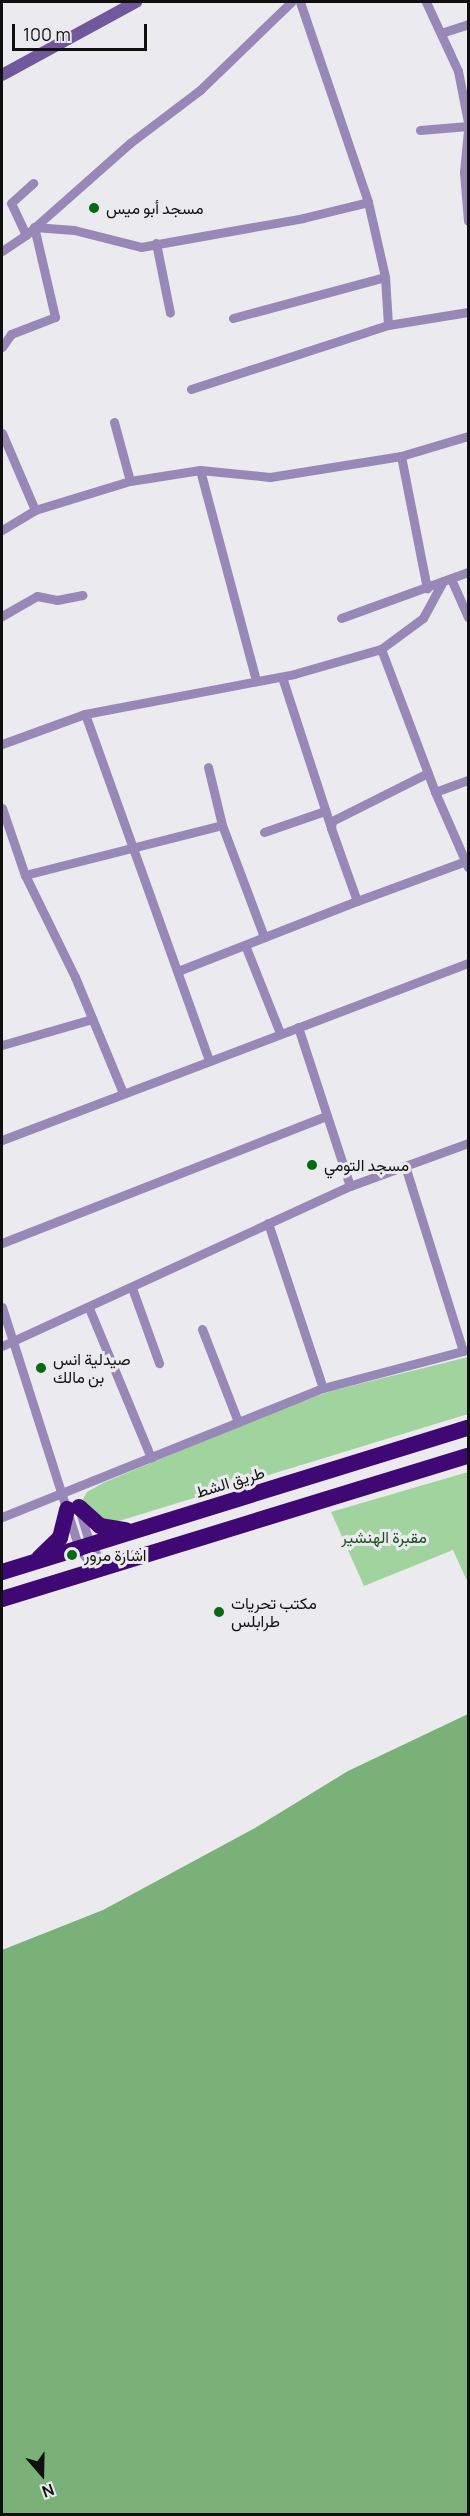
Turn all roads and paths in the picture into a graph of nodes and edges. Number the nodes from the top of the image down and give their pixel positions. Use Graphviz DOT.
graph roads {
  1 [pos="136,2"];
  2 [pos="291,2"];
  3 [pos="300,2"];
  4 [pos="426,2"];
  5 [pos="468,24"];
  6 [pos="441,33"];
  7 [pos="2,75"];
  8 [pos="468,126"];
  9 [pos="420,130"];
  10 [pos="33,183"];
  11 [pos="368,202"];
  12 [pos="468,221"];
  13 [pos="34,227"];
  14 [pos="26,235"];
  15 [pos="156,243"];
  16 [pos="2,251"];
  17 [pos="385,277"];
  18 [pos="468,312"];
  19 [pos="170,313"];
  20 [pos="233,318"];
  21 [pos="388,326"];
  22 [pos="2,347"];
  23 [pos="191,390"];
  24 [pos="114,422"];
  25 [pos="2,433"];
  26 [pos="468,436"];
  27 [pos="401,456"];
  28 [pos="200,470"];
  29 [pos="130,481"];
  30 [pos="35,510"];
  31 [pos="2,530"];
  32 [pos="468,572"];
  33 [pos="447,580"];
  34 [pos="427,588"];
  35 [pos="83,595"];
  36 [pos="2,616"];
  37 [pos="468,616"];
  38 [pos="341,618"];
  39 [pos="381,649"];
  40 [pos="282,677"];
  41 [pos="256,681"];
  42 [pos="85,714"];
  43 [pos="2,744"];
  44 [pos="207,767"];
  45 [pos="428,773"];
  46 [pos="468,780"];
  47 [pos="435,792"];
  48 [pos="2,808"];
  49 [pos="325,811"];
  50 [pos="222,825"];
  51 [pos="330,828"];
  52 [pos="264,832"];
  53 [pos="134,848"];
  54 [pos="467,864"];
  55 [pos="25,875"];
  56 [pos="357,901"];
  57 [pos="264,937"];
  58 [pos="245,945"];
  59 [pos="468,963"];
  60 [pos="178,972"];
  61 [pos="92,1019"];
  62 [pos="298,1027"];
  63 [pos="280,1034"];
  64 [pos="2,1046"];
  65 [pos="209,1060"];
  66 [pos="123,1093"];
  67 [pos="326,1116"];
  68 [pos="2,1140"];
  69 [pos="468,1143"];
  70 [pos="405,1166"];
  71 [pos="350,1186"];
  72 [pos="268,1223"];
  73 [pos="2,1243"];
  74 [pos="132,1288"];
  75 [pos="2,1307"];
  76 [pos="89,1308"];
  77 [pos="202,1329"];
  78 [pos="15,1340"];
  79 [pos="2,1346"];
  80 [pos="466,1351"];
  81 [pos="159,1363"];
  82 [pos="323,1388"];
  83 [pos="238,1422"];
  84 [pos="468,1428"];
  85 [pos="468,1456"];
  86 [pos="151,1458"];
  87 [pos="68,1502"];
  88 [pos="2,1517"];
  89 [pos="136,1530"];
  90 [pos="85,1546"];
  91 [pos="36,1561"];
  92 [pos="100,1568"];
  93 [pos="2,1572"];
  94 [pos="2,1599"];
  1 -- 7 [label="street"];
  2 -- 13 [label="street"];
  3 -- 11 [label="street"];
  4 -- 6 [label="street"];
  5 -- 6 [label="street"];
  6 -- 8 [label="street"];
  8 -- 9 [label="street"];
  8 -- 12 [label="street"];
  10 -- 14 [label="street"];
  11 -- 15 [label="street"];
  11 -- 17 [label="street"];
  13 -- 14 [label="street"];
  13 -- 15 [label="street"];
  13 -- 22 [label="street"];
  14 -- 16 [label="street"];
  15 -- 19 [label="street"];
  17 -- 20 [label="street"];
  17 -- 21 [label="street"];
  18 -- 21 [label="street"];
  21 -- 23 [label="street"];
  24 -- 29 [label="street"];
  25 -- 30 [label="street"];
  26 -- 27 [label="street"];
  27 -- 28 [label="street"];
  27 -- 34 [label="street"];
  28 -- 29 [label="street"];
  28 -- 41 [label="street"];
  29 -- 30 [label="street"];
  30 -- 31 [label="street"];
  32 -- 33 [label="street"];
  33 -- 34 [label="street"];
  33 -- 37 [label="street"];
  33 -- 39 [label="street"];
  34 -- 38 [label="street"];
  35 -- 36 [label="street"];
  39 -- 40 [label="street"];
  39 -- 45 [label="street"];
  40 -- 41 [label="street"];
  40 -- 49 [label="street"];
  41 -- 42 [label="street"];
  42 -- 43 [label="street"];
  42 -- 53 [label="street"];
  44 -- 50 [label="street"];
  45 -- 47 [label="street"];
  45 -- 51 [label="street"];
  46 -- 47 [label="street"];
  47 -- 54 [label="street"];
  48 -- 55 [label="street"];
  49 -- 51 [label="street"];
  49 -- 52 [label="street"];
  50 -- 53 [label="street"];
  50 -- 57 [label="street"];
  51 -- 56 [label="street"];
  53 -- 55 [label="street"];
  53 -- 60 [label="street"];
  54 -- 56 [label="street"];
  55 -- 61 [label="street"];
  56 -- 57 [label="street"];
  57 -- 58 [label="street"];
  58 -- 60 [label="street"];
  58 -- 63 [label="street"];
  59 -- 62 [label="street"];
  60 -- 65 [label="street"];
  61 -- 64 [label="street"];
  61 -- 66 [label="street"];
  62 -- 63 [label="street"];
  62 -- 67 [label="street"];
  63 -- 65 [label="street"];
  65 -- 66 [label="street"];
  66 -- 68 [label="street"];
  67 -- 71 [label="street"];
  67 -- 73 [label="street"];
  69 -- 70 [label="street"];
  70 -- 71 [label="street"];
  70 -- 80 [label="street"];
  71 -- 72 [label="street"];
  72 -- 74 [label="street"];
  72 -- 82 [label="street"];
  74 -- 76 [label="street"];
  74 -- 81 [label="street"];
  75 -- 78 [label="street"];
  76 -- 78 [label="street"];
  76 -- 86 [label="street"];
  77 -- 83 [label="street"];
  78 -- 79 [label="street"];
  78 -- 87 [label="street"];
  80 -- 82 [label="street"];
  82 -- 83 [label="street"];
  83 -- 86 [label="street"];
  84 -- 89 [label="highway, طريق الشط"];
  85 -- 92 [label="highway"];
  86 -- 87 [label="street"];
  87 -- 88 [label="street"];
  87 -- 89 [label="highway"];
  87 -- 90 [label="street"];
  87 -- 91 [label="highway"];
  89 -- 90 [label="highway, طريق الشط"];
  90 -- 91 [label="highway, طريق الشط"];
  90 -- 92 [label="street"];
  91 -- 93 [label="highway, طريق الشط"];
  92 -- 94 [label="highway"];
}
